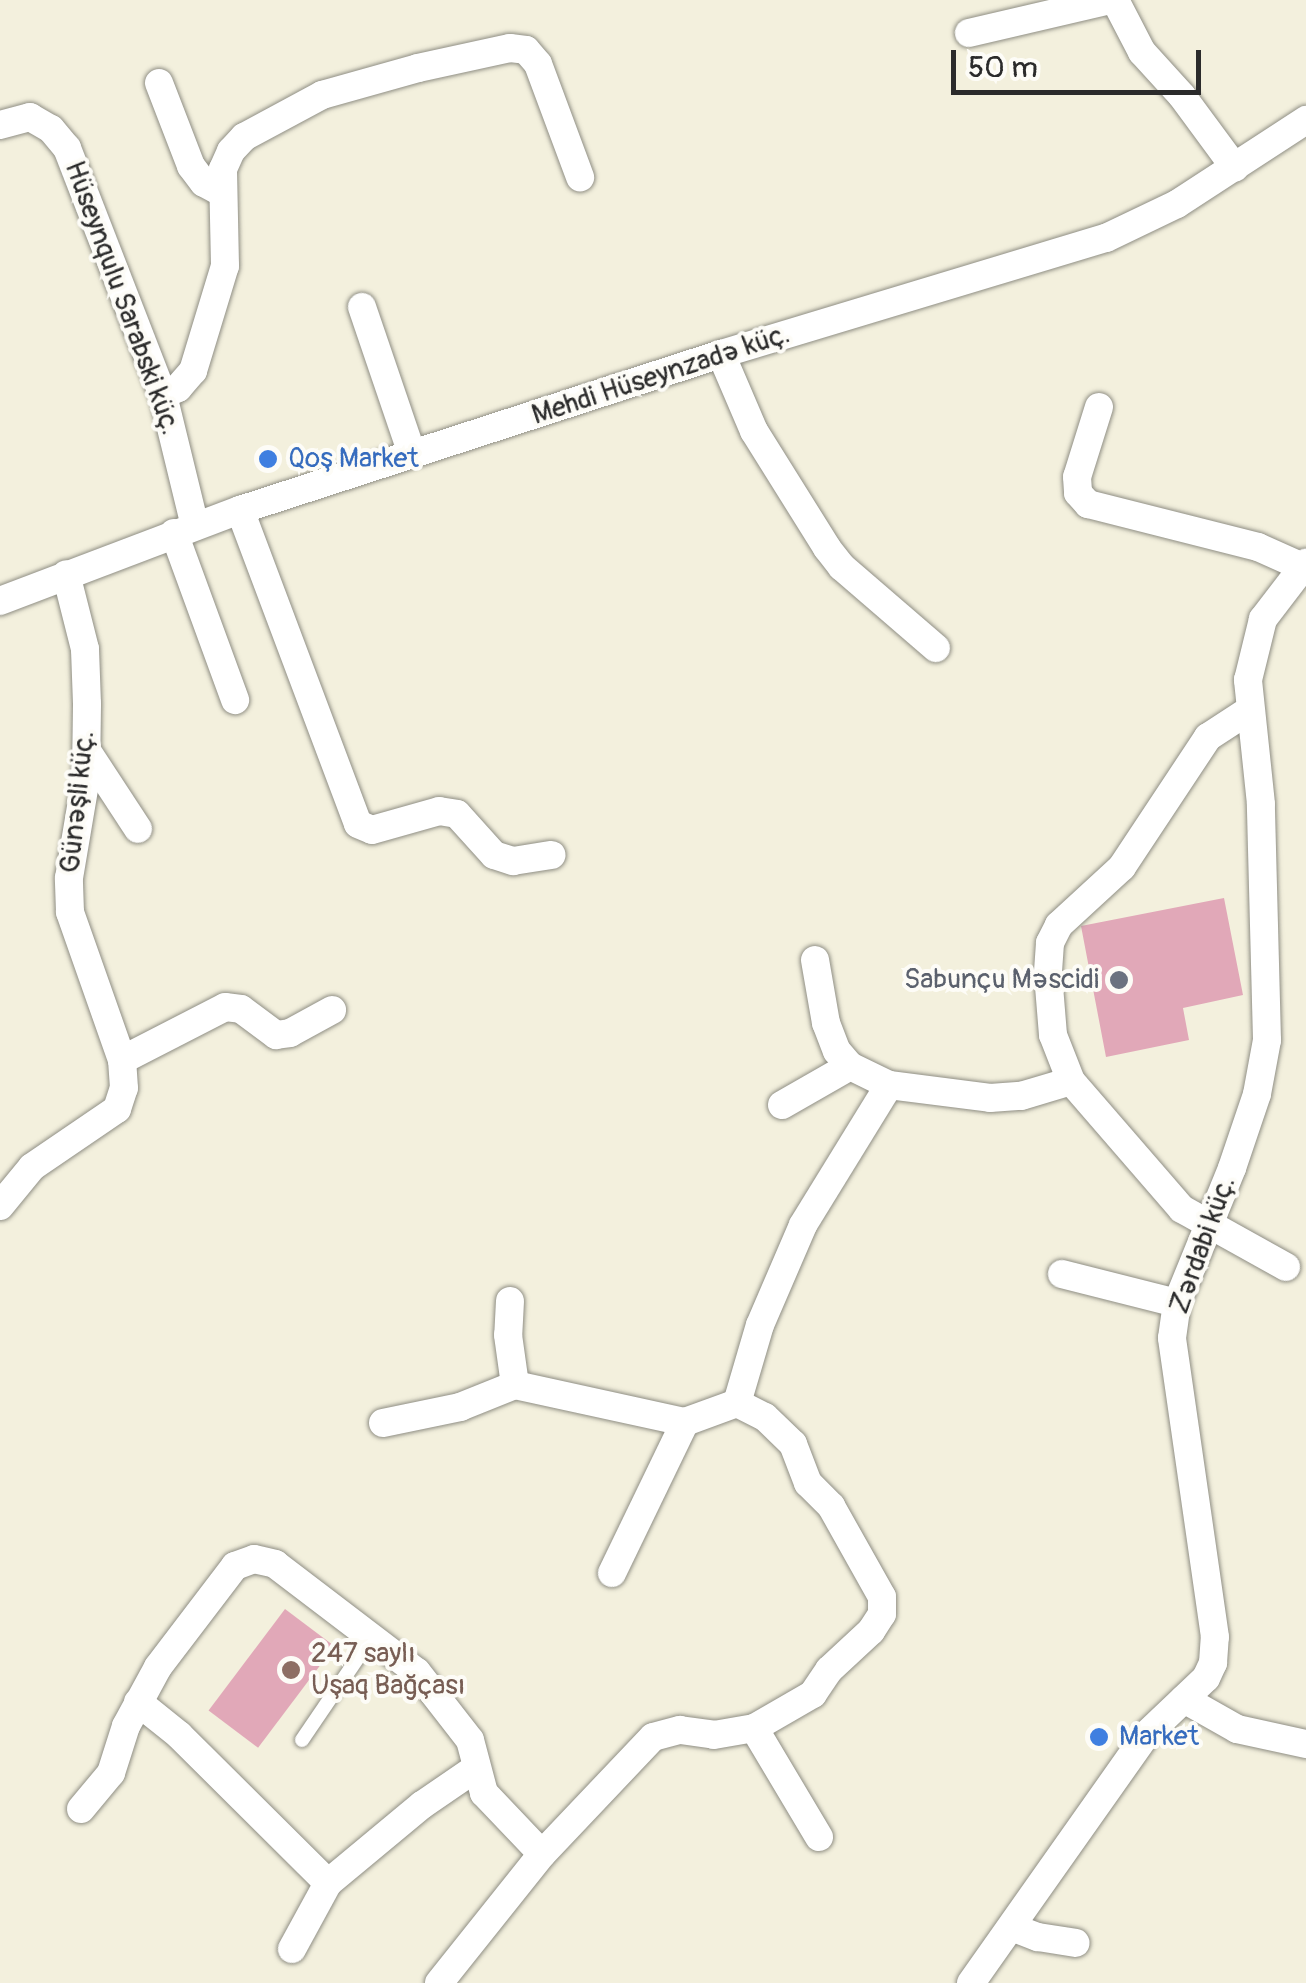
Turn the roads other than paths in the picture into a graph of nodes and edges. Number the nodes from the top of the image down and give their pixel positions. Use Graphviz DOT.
graph roads {
  1 [pos="1113,0"];
  2 [pos="969,33"];
  3 [pos="159,83"];
  4 [pos="1306,120"];
  5 [pos="0,125"];
  6 [pos="1234,168"];
  7 [pos="580,177"];
  8 [pos="223,193"];
  9 [pos="362,307"];
  10 [pos="721,354"];
  11 [pos="164,395"];
  12 [pos="1099,406"];
  13 [pos="412,454"];
  14 [pos="240,510"];
  15 [pos="184,530"];
  16 [pos="66,574"];
  17 [pos="1300,580"];
  18 [pos="0,601"];
  19 [pos="936,648"];
  20 [pos="235,700"];
  21 [pos="1248,711"];
  22 [pos="87,751"];
  23 [pos="138,829"];
  24 [pos="552,856"];
  25 [pos="815,960"];
  26 [pos="332,1010"];
  27 [pos="122,1060"];
  28 [pos="850,1066"];
  29 [pos="1071,1080"];
  30 [pos="888,1085"];
  31 [pos="782,1105"];
  32 [pos="0,1206"];
  33 [pos="1207,1224"];
  34 [pos="1286,1267"];
  35 [pos="1062,1274"];
  36 [pos="510,1302"];
  37 [pos="1177,1303"];
  38 [pos="514,1385"];
  39 [pos="737,1403"];
  40 [pos="685,1422"];
  41 [pos="383,1423"];
  42 [pos="612,1573"];
  43 [pos="372,1637"];
  44 [pos="1184,1699"];
  45 [pos="138,1702"];
  46 [pos="754,1728"];
  47 [pos="302,1740"];
  48 [pos="1306,1744"];
  49 [pos="476,1768"];
  50 [pos="81,1810"];
  51 [pos="818,1836"];
  52 [pos="542,1854"];
  53 [pos="328,1883"];
  54 [pos="1014,1928"];
  55 [pos="1076,1943"];
  56 [pos="292,1949"];
  57 [pos="439,1983"];
  58 [pos="972,1983"];
  1 -- 2 [label="street"];
  1 -- 6 [label="street"];
  3 -- 8 [label="street"];
  4 -- 6 [label="street, Mehdi Hüseynzadə küç."];
  5 -- 11 [label="street, Hüseynqulu Sarabski küç."];
  6 -- 10 [label="street, Mehdi Hüseynzadə küç."];
  7 -- 8 [label="street"];
  8 -- 11 [label="street"];
  9 -- 13 [label="street"];
  10 -- 13 [label="street, Mehdi Hüseynzadə küç."];
  10 -- 19 [label="street"];
  11 -- 15 [label="street, Hüseynqulu Sarabski küç."];
  12 -- 17 [label="street"];
  13 -- 14 [label="street, Mehdi Hüseynzadə küç."];
  14 -- 15 [label="street, Mehdi Hüseynzadə küç."];
  14 -- 24 [label="street"];
  15 -- 16 [label="street, Mehdi Hüseynzadə küç."];
  15 -- 20 [label="street, Hüseynqulu Sarabski küç."];
  16 -- 18 [label="street, Mehdi Hüseynzadə küç."];
  16 -- 22 [label="street, Günəşli küç."];
  17 -- 21 [label="street, Zərdabi küç."];
  21 -- 29 [label="street"];
  21 -- 33 [label="street, Zərdabi küç."];
  22 -- 23 [label="street"];
  22 -- 27 [label="street, Günəşli küç."];
  25 -- 28 [label="street"];
  26 -- 27 [label="street"];
  27 -- 32 [label="street, Günəşli küç."];
  28 -- 30 [label="street"];
  28 -- 31 [label="street"];
  29 -- 30 [label="street"];
  29 -- 33 [label="street"];
  30 -- 39 [label="street"];
  33 -- 34 [label="street"];
  33 -- 37 [label="street, Zərdabi küç."];
  35 -- 37 [label="street"];
  36 -- 38 [label="street"];
  37 -- 44 [label="street, Zərdabi küç."];
  38 -- 40 [label="street"];
  38 -- 41 [label="street"];
  39 -- 40 [label="street"];
  39 -- 46 [label="street"];
  40 -- 42 [label="street"];
  43 -- 45 [label="street"];
  43 -- 47 [label="lane"];
  43 -- 49 [label="street"];
  44 -- 48 [label="street"];
  44 -- 54 [label="street, Zərdabi küç."];
  45 -- 50 [label="street"];
  45 -- 53 [label="street"];
  46 -- 51 [label="street"];
  46 -- 52 [label="street"];
  49 -- 52 [label="street"];
  49 -- 53 [label="street"];
  52 -- 57 [label="street"];
  53 -- 56 [label="street"];
  54 -- 55 [label="street"];
  54 -- 58 [label="street, Zərdabi küç."];
}
